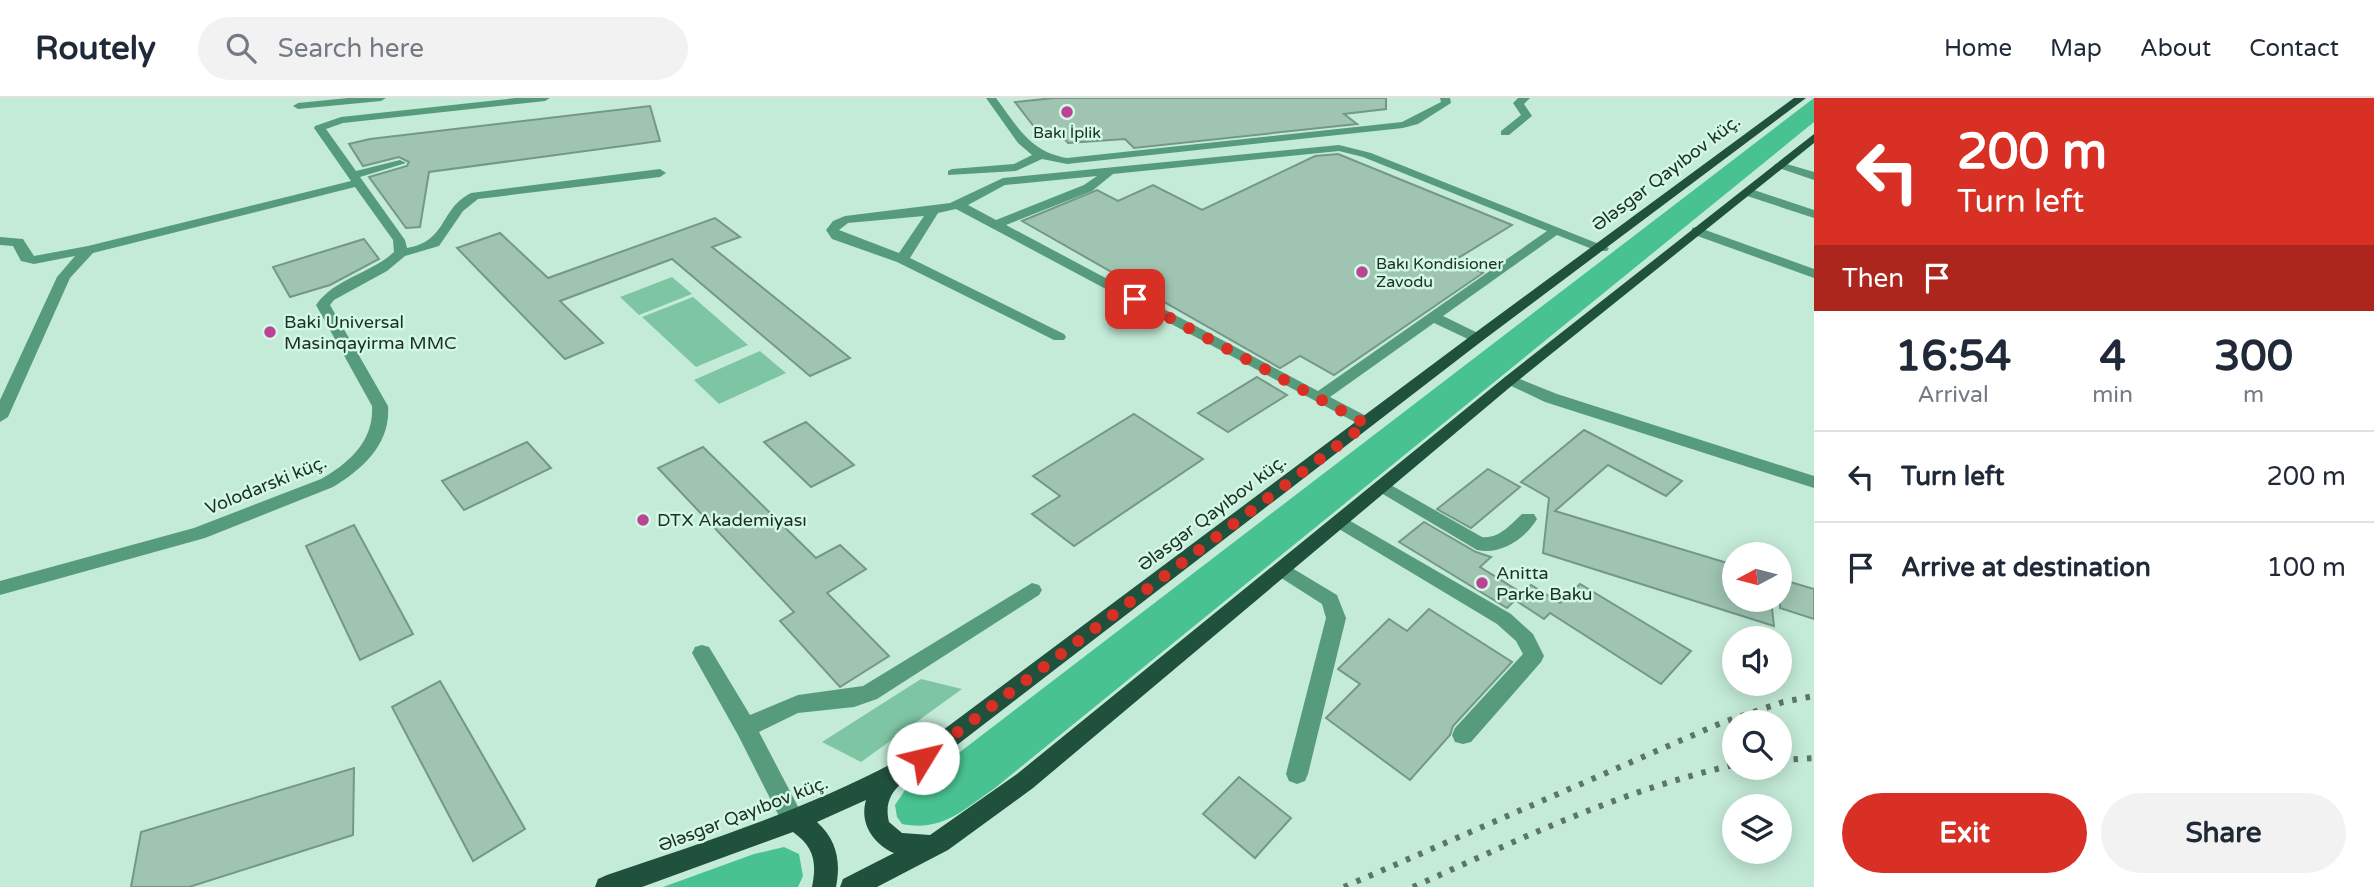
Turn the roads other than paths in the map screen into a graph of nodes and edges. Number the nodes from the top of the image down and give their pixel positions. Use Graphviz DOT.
graph roads {
  1 [pos="382,98"];
  2 [pos="545,98"];
  3 [pos="994,98"];
  4 [pos="1445,98"];
  5 [pos="1525,98"];
  6 [pos="1801,98"];
  7 [pos="296,102"];
  8 [pos="321,125"];
  9 [pos="1505,133"];
  10 [pos="1812,140"];
  11 [pos="1039,156"];
  12 [pos="400,163"];
  13 [pos="1780,166"];
  14 [pos="660,173"];
  15 [pos="952,173"];
  16 [pos="1110,173"];
  17 [pos="1814,176"];
  18 [pos="353,180"];
  19 [pos="1748,192"];
  20 [pos="958,205"];
  21 [pos="933,211"];
  22 [pos="1814,214"];
  23 [pos="996,225"];
  24 [pos="1556,230"];
  25 [pos="1697,231"];
  26 [pos="0,241"];
  27 [pos="1602,248"];
  28 [pos="88,250"];
  29 [pos="401,253"];
  30 [pos="902,259"];
  31 [pos="1814,274"];
  32 [pos="1433,317"];
  33 [pos="1059,337"];
  34 [pos="1477,338"];
  35 [pos="1510,380"];
  36 [pos="1319,398"];
  37 [pos="0,417"];
  38 [pos="1366,424"];
  39 [pos="1814,482"];
  40 [pos="1382,486"];
  41 [pos="1528,519"];
  42 [pos="1340,520"];
  43 [pos="1282,569"];
  44 [pos="0,588"];
  45 [pos="1032,590"];
  46 [pos="702,653"];
  47 [pos="746,728"];
  48 [pos="1462,734"];
  49 [pos="1297,774"];
  50 [pos="888,780"];
  51 [pos="793,820"];
  52 [pos="940,842"];
  53 [pos="607,887"];
  54 [pos="824,887"];
  55 [pos="852,887"];
  1 -- 7 [label="street"];
  2 -- 8 [label="street"];
  3 -- 11 [label="street"];
  4 -- 11 [label="street"];
  5 -- 9 [label="street"];
  6 -- 27 [label="main road, Ələsgər Qayıbov küç."];
  7 -- 8 [label="street"];
  8 -- 18 [label="street"];
  10 -- 13 [label="main road"];
  11 -- 15 [label="street"];
  12 -- 18 [label="street"];
  13 -- 17 [label="street"];
  13 -- 19 [label="main road"];
  14 -- 29 [label="street"];
  16 -- 20 [label="street"];
  16 -- 23 [label="street"];
  16 -- 24 [label="street"];
  18 -- 28 [label="street"];
  18 -- 29 [label="street"];
  19 -- 22 [label="street"];
  19 -- 25 [label="main road"];
  20 -- 21 [label="street"];
  20 -- 23 [label="street"];
  21 -- 30 [label="street"];
  21 -- 30 [label="street"];
  23 -- 36 [label="street"];
  24 -- 27 [label="street"];
  24 -- 32 [label="street"];
  25 -- 31 [label="street"];
  25 -- 35 [label="main road"];
  26 -- 28 [label="street"];
  27 -- 34 [label="main road, Ələsgər Qayıbov küç."];
  28 -- 37 [label="street"];
  29 -- 44 [label="street, Volodarski küç."];
  30 -- 33 [label="street"];
  32 -- 34 [label="street"];
  32 -- 36 [label="street"];
  34 -- 38 [label="main road, Ələsgər Qayıbov küç."];
  35 -- 39 [label="street"];
  35 -- 40 [label="main road"];
  36 -- 38 [label="street"];
  38 -- 50 [label="main road, Ələsgər Qayıbov küç."];
  40 -- 41 [label="street"];
  40 -- 42 [label="main road"];
  42 -- 43 [label="main road"];
  42 -- 48 [label="street"];
  43 -- 49 [label="street"];
  43 -- 52 [label="main road"];
  45 -- 47 [label="street"];
  46 -- 47 [label="street"];
  47 -- 51 [label="street"];
  50 -- 51 [label="main road, Ələsgər Qayıbov küç."];
  50 -- 52 [label="main road"];
  51 -- 53 [label="main road, Ələsgər Qayıbov küç."];
  51 -- 54 [label="main road"];
  52 -- 55 [label="main road"];
}
